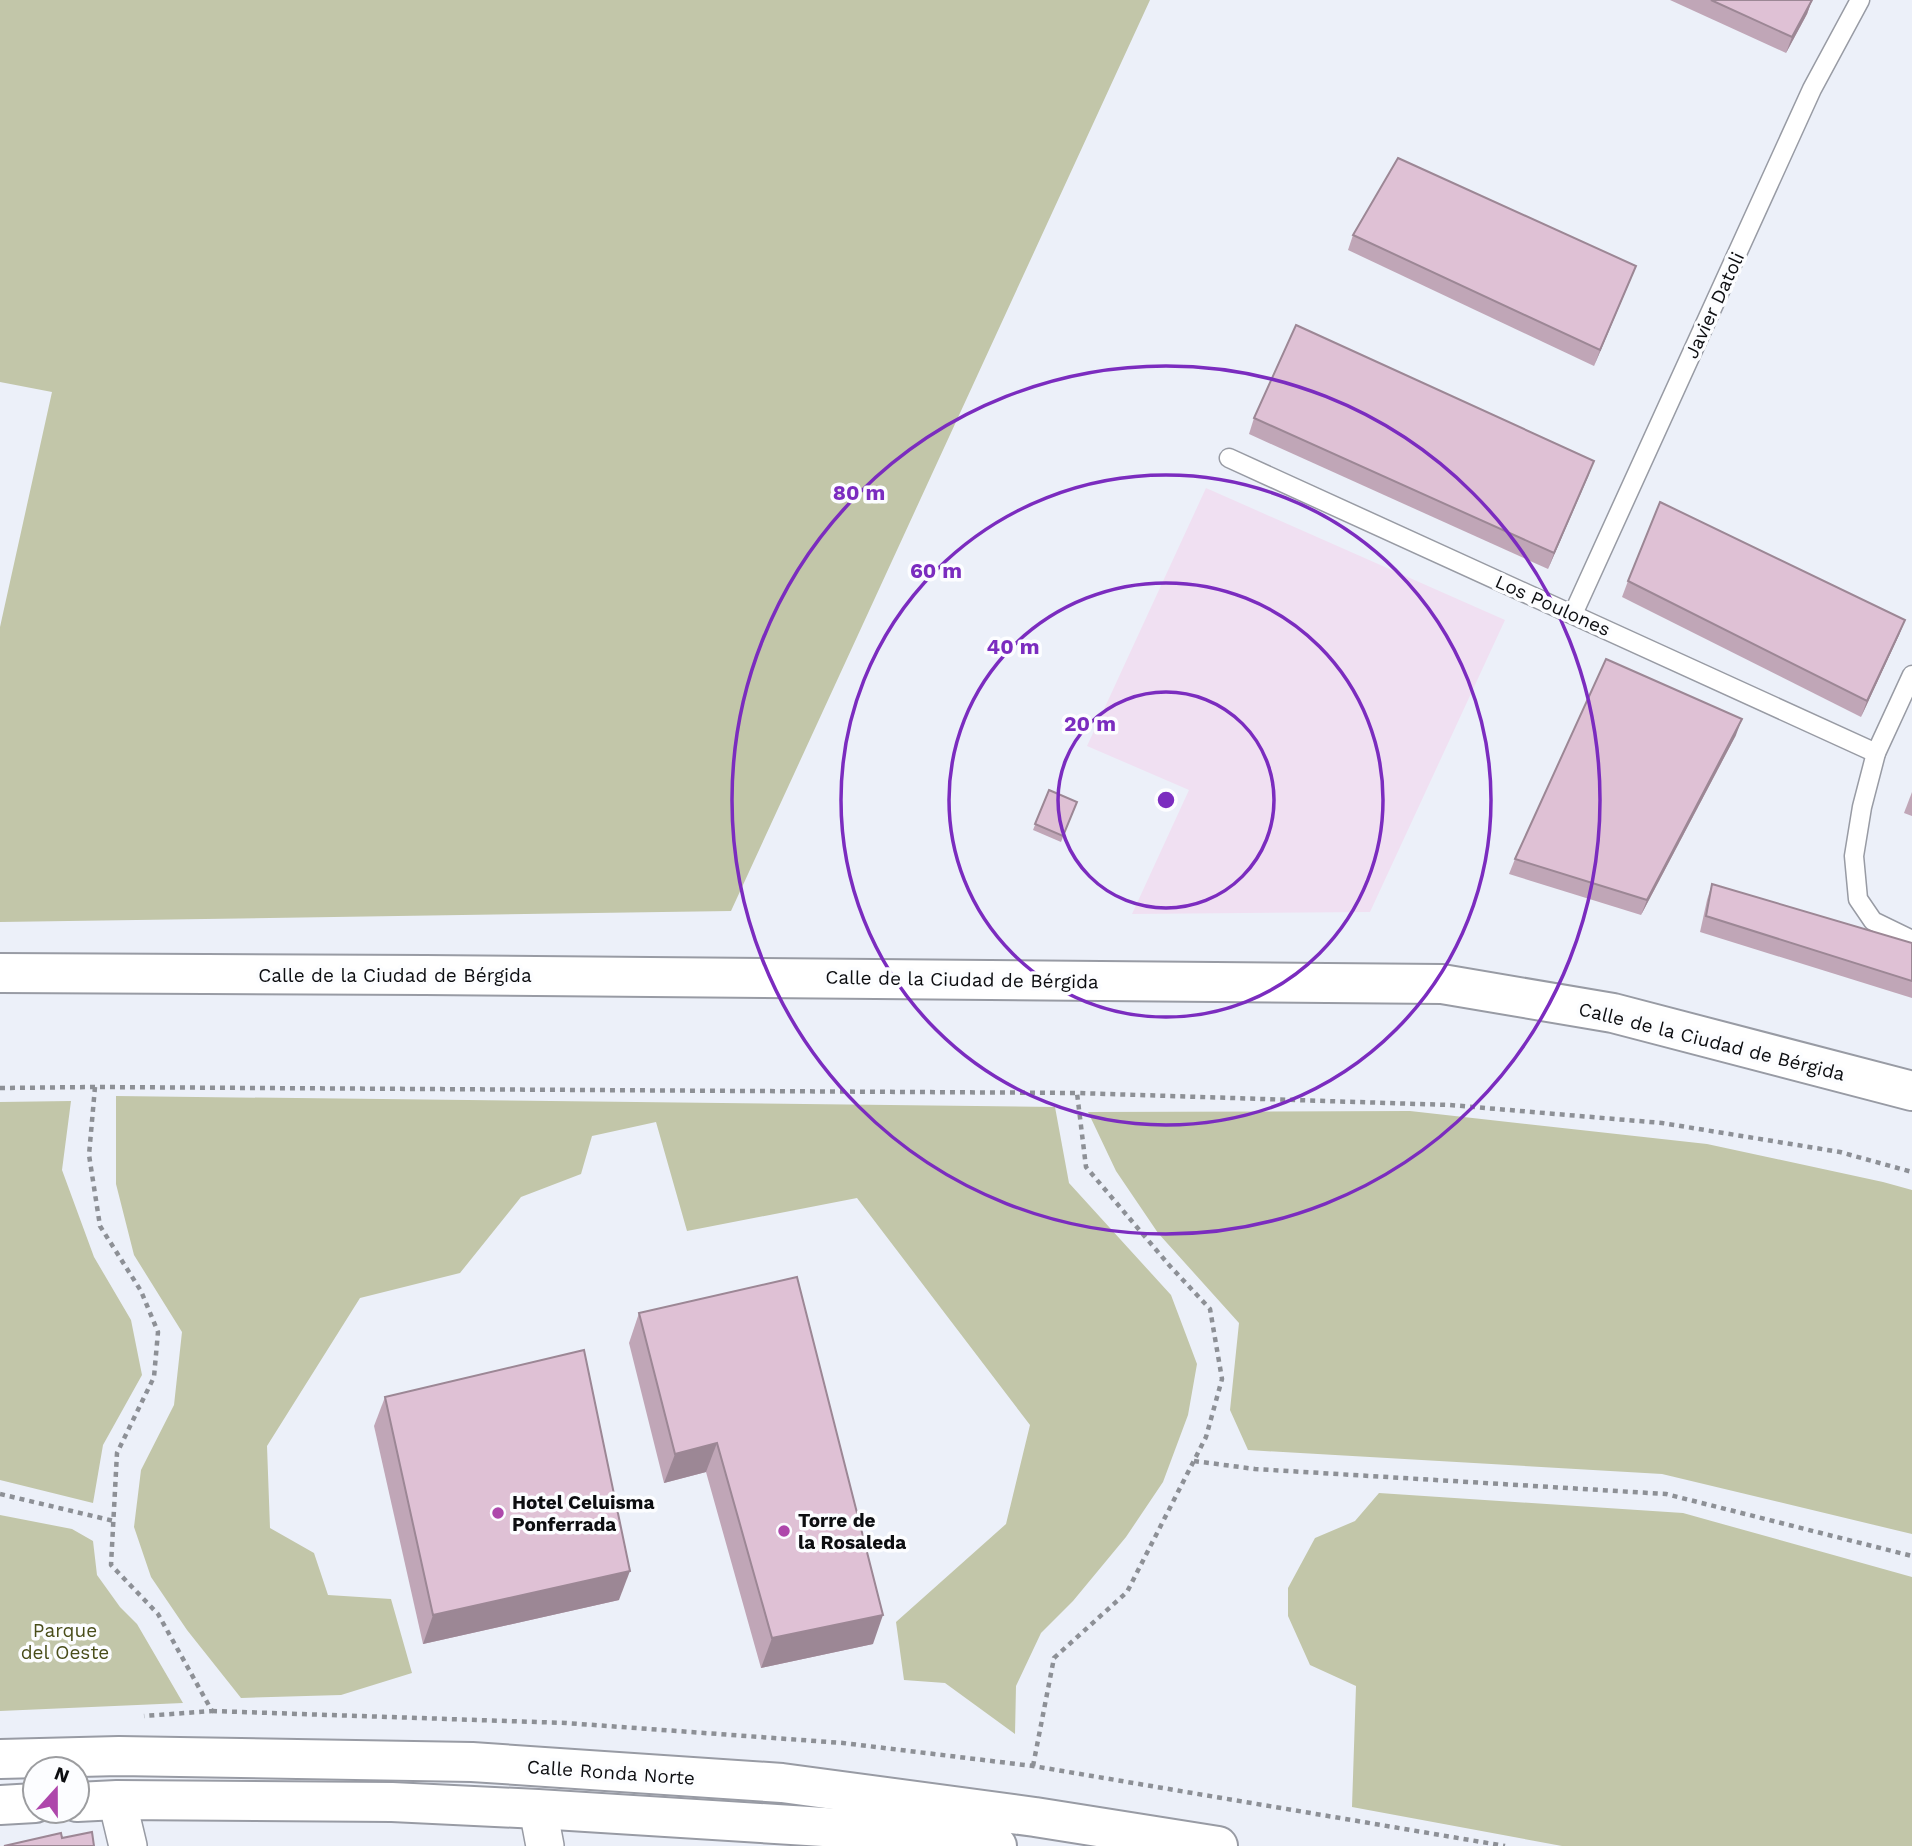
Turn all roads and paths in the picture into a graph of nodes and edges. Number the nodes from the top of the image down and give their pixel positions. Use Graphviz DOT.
graph roads {
  1 [pos="1860,0"];
  2 [pos="1229,458"];
  3 [pos="1573,614"];
  4 [pos="1912,675"];
  5 [pos="1876,753"];
  6 [pos="1912,940"];
  7 [pos="0,973"];
  8 [pos="95,1087"];
  9 [pos="0,1088"];
  10 [pos="1912,1091"];
  11 [pos="1077,1093"];
  12 [pos="1912,1172"];
  13 [pos="1194,1461"];
  14 [pos="0,1494"];
  15 [pos="114,1521"];
  16 [pos="1912,1556"];
  17 [pos="212,1711"];
  18 [pos="133,1717"];
  19 [pos="0,1759"];
  20 [pos="1033,1766"];
  21 [pos="117,1800"];
  22 [pos="91,1801"];
  23 [pos="21,1804"];
  24 [pos="0,1805"];
  25 [pos="538,1809"];
  26 [pos="855,1822"];
  27 [pos="128,1846"];
  28 [pos="545,1846"];
  29 [pos="997,1846"];
  30 [pos="1218,1846"];
  31 [pos="1505,1846"];
  1 -- 3 [label="lane, Javier Datoli"];
  2 -- 3 [label="lane, Los Poulones"];
  3 -- 5 [label="lane, Los Poulones"];
  4 -- 5 [label="lane"];
  5 -- 6 [label="lane"];
  7 -- 10 [label="street, Calle de la Ciudad de Bérgida"];
  8 -- 9 [label="path"];
  8 -- 11 [label="path"];
  8 -- 15 [label="path"];
  11 -- 12 [label="path"];
  11 -- 13 [label="path"];
  13 -- 16 [label="path"];
  13 -- 20 [label="path"];
  14 -- 15 [label="path"];
  15 -- 17 [label="path"];
  17 -- 18 [label="path"];
  17 -- 20 [label="path"];
  19 -- 26 [label="street, Calle Ronda Norte"];
  20 -- 31 [label="path"];
  21 -- 22 [label="street, Calle Ronda Norte"];
  21 -- 25 [label="street, Calle Ronda Norte"];
  21 -- 27 [label="street"];
  23 -- 24 [label="street"];
  25 -- 26 [label="street, Calle Ronda Norte"];
  25 -- 28 [label="street"];
  26 -- 29 [label="street, Calle Ronda Norte"];
  26 -- 30 [label="street, Calle Ronda Norte"];
}
